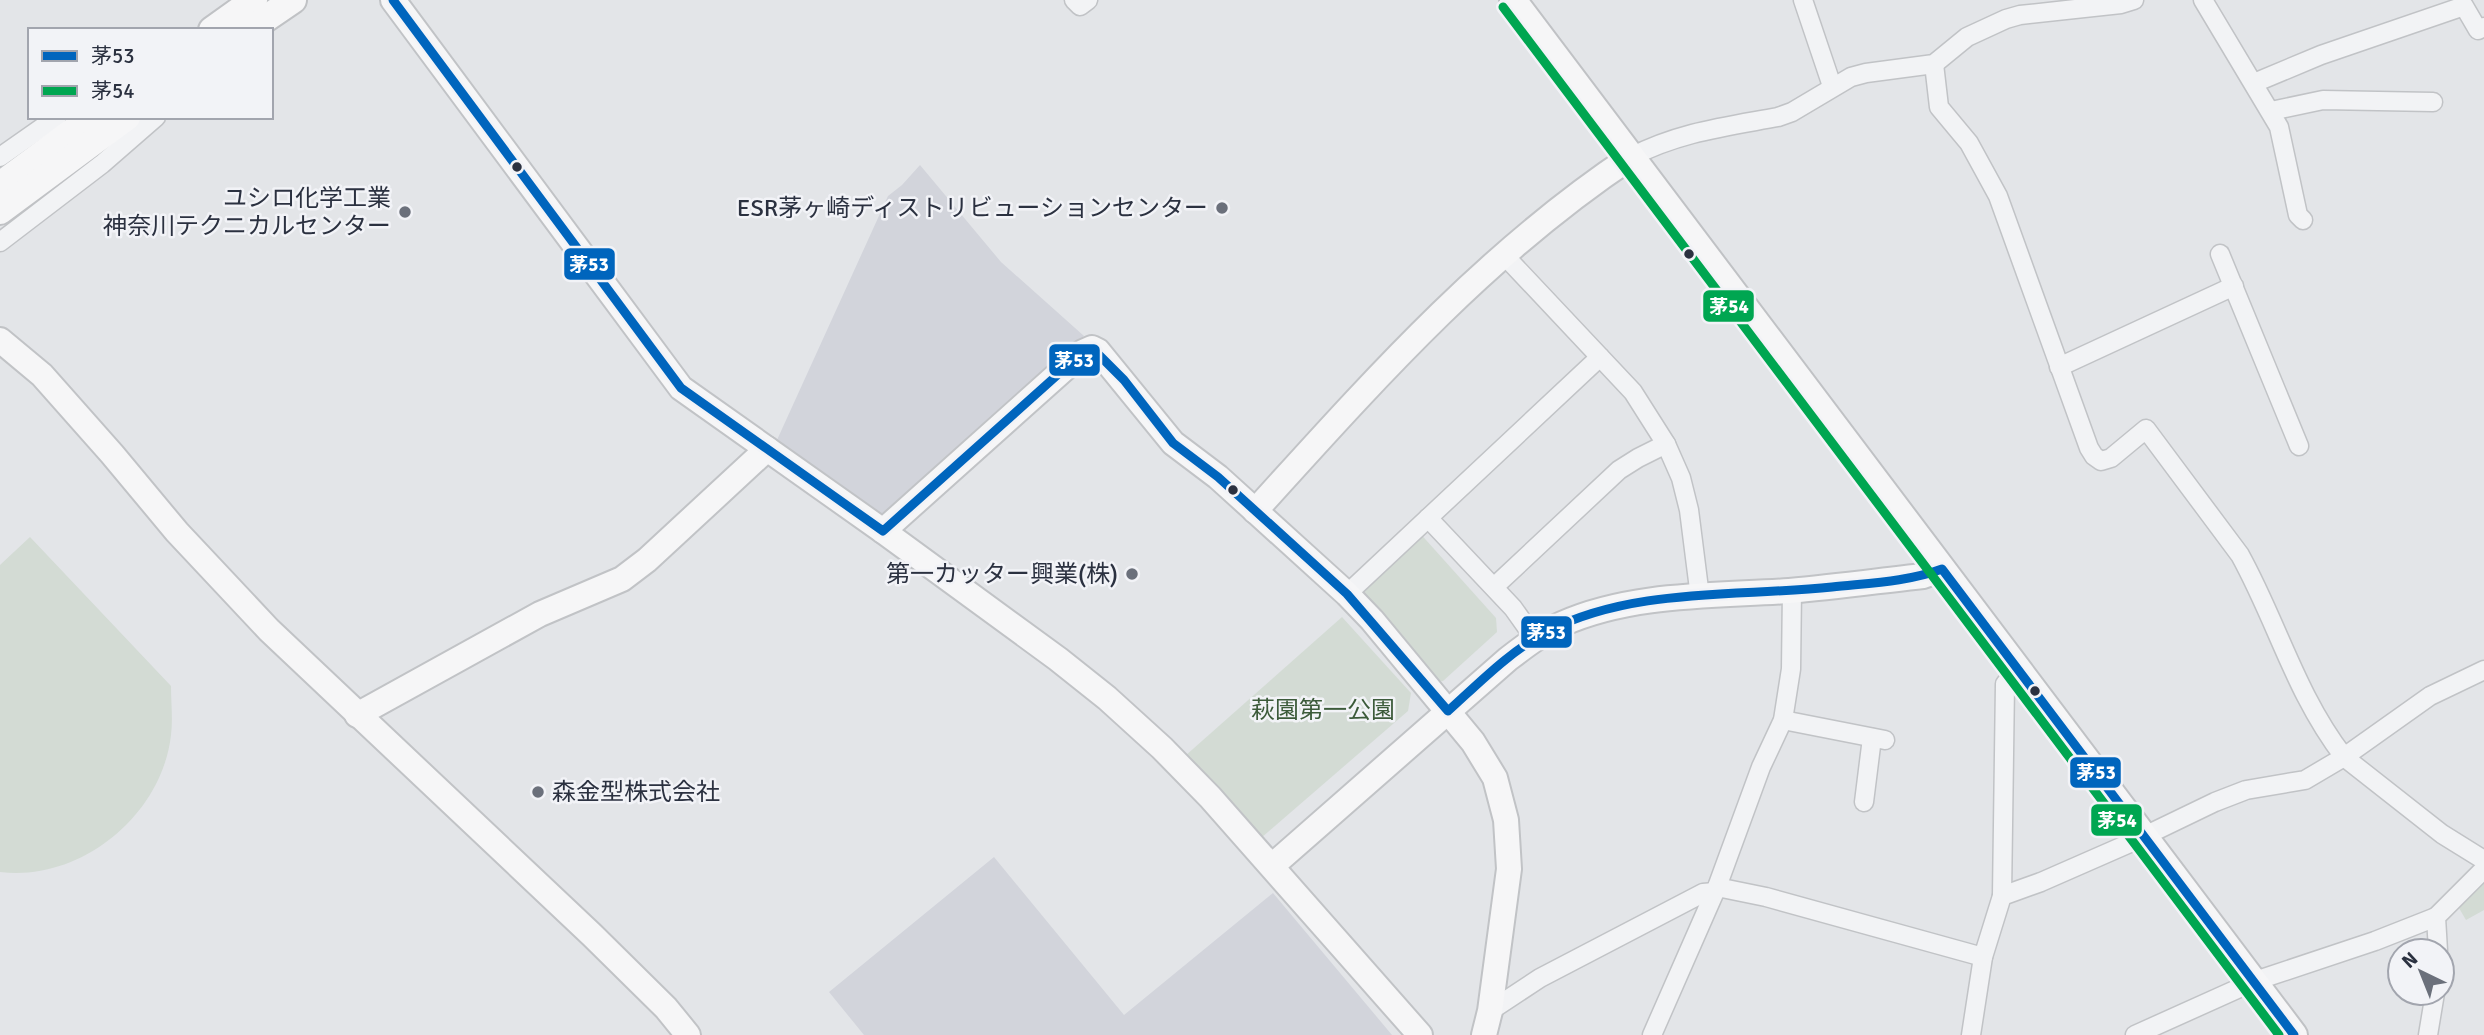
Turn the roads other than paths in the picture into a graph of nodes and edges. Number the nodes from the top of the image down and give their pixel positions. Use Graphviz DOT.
graph roads {
  1 [pos="254,0"];
  2 [pos="293,0"];
  3 [pos="393,0"];
  4 [pos="1074,0"];
  5 [pos="1088,0"];
  6 [pos="1513,0"];
  7 [pos="1803,0"];
  8 [pos="2134,0"];
  9 [pos="2203,0"];
  10 [pos="2484,27"];
  11 [pos="215,28"];
  12 [pos="253,28"];
  13 [pos="1934,64"];
  14 [pos="2254,83"];
  15 [pos="1832,86"];
  16 [pos="2433,102"];
  17 [pos="2271,111"];
  18 [pos="54,119"];
  19 [pos="89,119"];
  20 [pos="124,119"];
  21 [pos="154,119"];
  22 [pos="0,157"];
  23 [pos="1631,157"];
  24 [pos="0,185"];
  25 [pos="0,211"];
  26 [pos="2303,220"];
  27 [pos="0,242"];
  28 [pos="2220,254"];
  29 [pos="1504,255"];
  30 [pos="2234,286"];
  31 [pos="0,340"];
  32 [pos="1600,357"];
  33 [pos="2059,367"];
  34 [pos="1667,444"];
  35 [pos="2299,446"];
  36 [pos="768,449"];
  37 [pos="1255,511"];
  38 [pos="1429,518"];
  39 [pos="883,531"];
  40 [pos="1942,569"];
  41 [pos="1494,587"];
  42 [pos="1792,590"];
  43 [pos="1347,594"];
  44 [pos="1700,597"];
  45 [pos="1535,639"];
  46 [pos="2019,668"];
  47 [pos="2484,670"];
  48 [pos="1448,711"];
  49 [pos="357,715"];
  50 [pos="1783,720"];
  51 [pos="2344,757"];
  52 [pos="1864,802"];
  53 [pos="2144,836"];
  54 [pos="2484,860"];
  55 [pos="1272,866"];
  56 [pos="2484,869"];
  57 [pos="1716,890"];
  58 [pos="2002,897"];
  59 [pos="2436,917"];
  60 [pos="2437,937"];
  61 [pos="1983,957"];
  62 [pos="2255,981"];
  63 [pos="2433,1007"];
  64 [pos="1487,1021"];
  65 [pos="688,1035"];
  66 [pos="1420,1035"];
  67 [pos="1465,1035"];
  68 [pos="1652,1035"];
  69 [pos="1971,1035"];
  70 [pos="2135,1035"];
  71 [pos="2294,1035"];
  72 [pos="2428,1035"];
  1 -- 11 [label="main road"];
  2 -- 12 [label="main road"];
  3 -- 36 [label="street"];
  4 -- 5 [label="street"];
  6 -- 23 [label="main road"];
  7 -- 15 [label="street"];
  8 -- 13 [label="street"];
  9 -- 14 [label="street"];
  10 -- 14 [label="street"];
  13 -- 15 [label="street"];
  13 -- 33 [label="street"];
  14 -- 17 [label="street"];
  15 -- 23 [label="street"];
  16 -- 17 [label="street"];
  17 -- 26 [label="street"];
  18 -- 22 [label="street"];
  19 -- 24 [label="main road"];
  20 -- 25 [label="main road"];
  21 -- 27 [label="street"];
  23 -- 29 [label="street"];
  23 -- 40 [label="main road"];
  28 -- 30 [label="street"];
  29 -- 32 [label="street"];
  29 -- 37 [label="street"];
  30 -- 33 [label="street"];
  30 -- 35 [label="street"];
  31 -- 49 [label="street"];
  32 -- 34 [label="street"];
  32 -- 38 [label="street"];
  33 -- 51 [label="street"];
  34 -- 41 [label="street"];
  34 -- 44 [label="street"];
  36 -- 39 [label="street"];
  36 -- 49 [label="street"];
  37 -- 39 [label="street"];
  37 -- 43 [label="street"];
  38 -- 41 [label="street"];
  38 -- 43 [label="street"];
  39 -- 55 [label="street"];
  40 -- 42 [label="street"];
  40 -- 46 [label="main road"];
  41 -- 45 [label="street"];
  42 -- 44 [label="street"];
  42 -- 50 [label="street"];
  43 -- 48 [label="street"];
  44 -- 45 [label="street"];
  45 -- 48 [label="street"];
  46 -- 53 [label="main road"];
  46 -- 58 [label="street"];
  47 -- 51 [label="street"];
  48 -- 55 [label="street"];
  48 -- 64 [label="street"];
  49 -- 65 [label="street"];
  50 -- 52 [label="street"];
  50 -- 57 [label="street"];
  51 -- 53 [label="street"];
  51 -- 54 [label="street"];
  53 -- 58 [label="street"];
  53 -- 62 [label="main road"];
  55 -- 66 [label="street"];
  56 -- 59 [label="street"];
  57 -- 61 [label="street"];
  57 -- 64 [label="street"];
  57 -- 68 [label="street"];
  58 -- 61 [label="street"];
  59 -- 60 [label="street"];
  59 -- 62 [label="street"];
  61 -- 69 [label="street"];
  62 -- 70 [label="street"];
  62 -- 71 [label="main road"];
  63 -- 72 [label="street"];
  64 -- 67 [label="street"];
}
